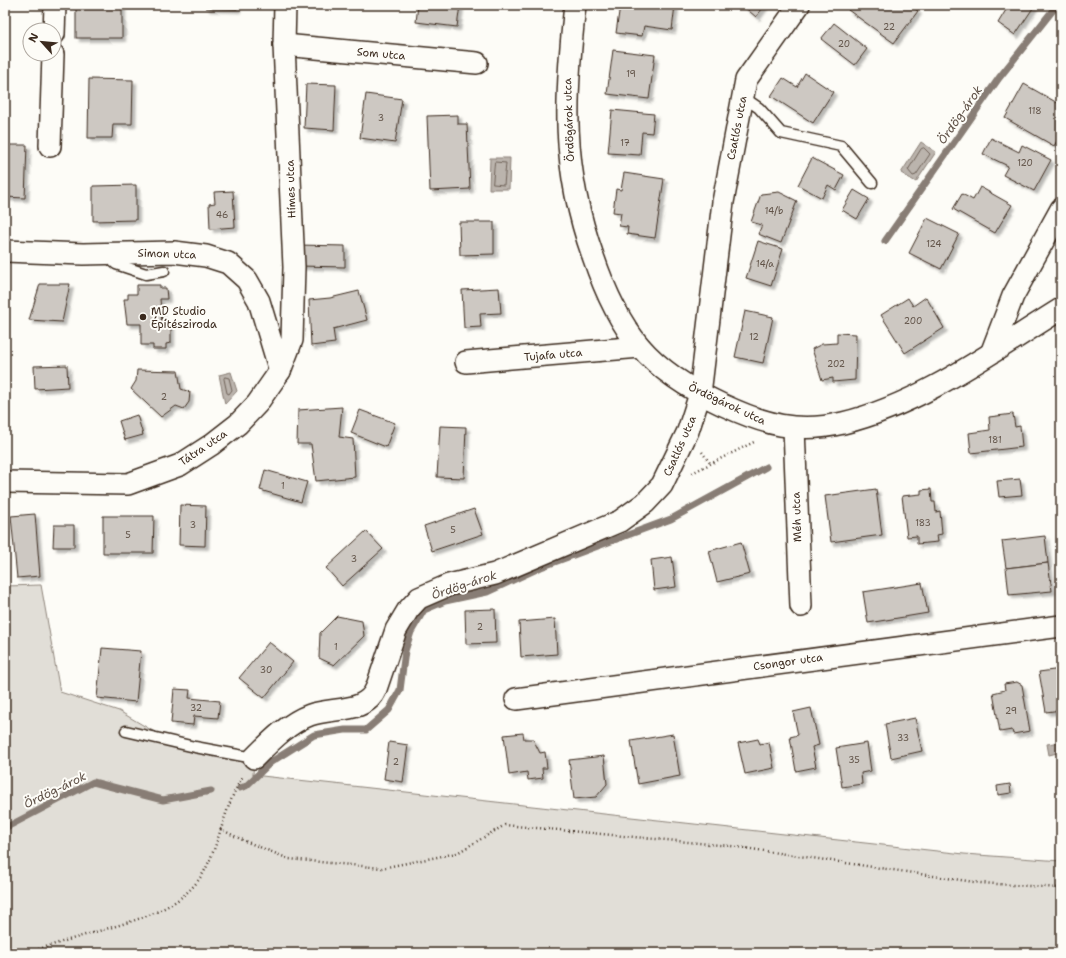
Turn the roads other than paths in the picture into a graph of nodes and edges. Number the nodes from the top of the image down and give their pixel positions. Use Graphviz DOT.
graph roads {
  1 [pos="55,5"];
  2 [pos="285,5"];
  3 [pos="574,5"];
  4 [pos="799,5"];
  5 [pos="54,22"];
  6 [pos="284,45"];
  7 [pos="53,62"];
  8 [pos="477,63"];
  9 [pos="743,98"];
  10 [pos="50,146"];
  11 [pos="872,183"];
  12 [pos="1061,209"];
  13 [pos="5,250"];
  14 [pos="102,253"];
  15 [pos="164,270"];
  16 [pos="1061,309"];
  17 [pos="640,348"];
  18 [pos="992,351"];
  19 [pos="466,362"];
  20 [pos="280,371"];
  21 [pos="700,394"];
  22 [pos="794,428"];
  23 [pos="5,482"];
  24 [pos="801,606"];
  25 [pos="1061,626"];
  26 [pos="516,699"];
  27 [pos="126,731"];
  28 [pos="254,758"];
  1 -- 5 [label="street"];
  2 -- 6 [label="street, Hímes utca"];
  3 -- 17 [label="street, Ördögárok utca"];
  4 -- 9 [label="street, Csatlós utca"];
  6 -- 8 [label="street, Som utca"];
  6 -- 20 [label="street, Hímes utca"];
  7 -- 10 [label="street"];
  9 -- 11 [label="lane"];
  9 -- 21 [label="street, Csatlós utca"];
  12 -- 18 [label="street"];
  13 -- 14 [label="street, Simon utca"];
  14 -- 15 [label="lane"];
  14 -- 20 [label="street, Simon utca"];
  16 -- 18 [label="street, Ördögárok utca"];
  17 -- 19 [label="street, Tujafa utca"];
  17 -- 21 [label="street, Ördögárok utca"];
  18 -- 22 [label="street, Ördögárok utca"];
  20 -- 23 [label="street, Tátra utca"];
  21 -- 22 [label="street, Ördögárok utca"];
  21 -- 28 [label="street, Csatlós utca"];
  22 -- 24 [label="street, Méh utca"];
  25 -- 26 [label="street, Csongor utca"];
  27 -- 28 [label="lane"];
}
